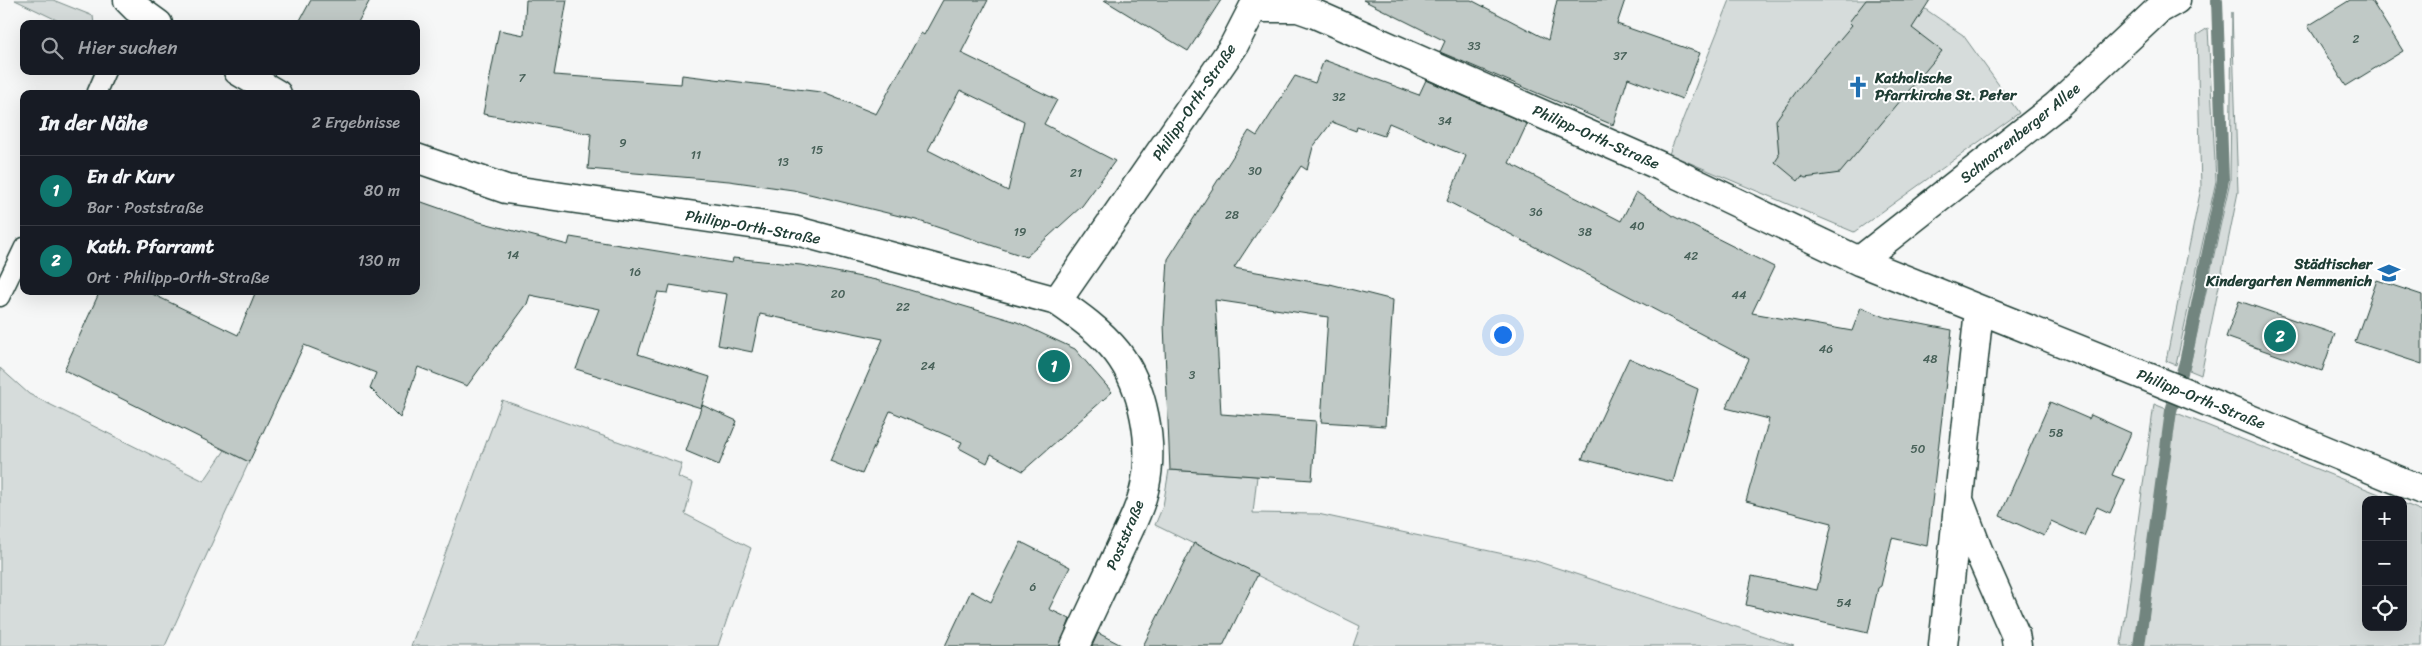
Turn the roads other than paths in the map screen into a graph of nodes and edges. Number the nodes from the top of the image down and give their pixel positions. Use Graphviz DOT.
graph roads {
  1 [pos="2161,3"];
  2 [pos="1255,4"];
  3 [pos="131,11"];
  4 [pos="150,20"];
  5 [pos="104,75"];
  6 [pos="245,75"];
  7 [pos="98,90"];
  8 [pos="270,90"];
  9 [pos="420,159"];
  10 [pos="20,255"];
  11 [pos="1859,261"];
  12 [pos="0,297"];
  13 [pos="1056,301"];
  14 [pos="1979,310"];
  15 [pos="2422,490"];
  16 [pos="1958,499"];
  17 [pos="1075,646"];
  18 [pos="1943,646"];
  19 [pos="2016,646"];
  1 -- 11 [label="street, Schnorrenberger Allee"];
  2 -- 11 [label="street, Philipp-Orth-Straße"];
  2 -- 13 [label="street, Philipp-Orth-Straße"];
  3 -- 4 [label="street"];
  5 -- 7 [label="lane"];
  6 -- 8 [label="street"];
  9 -- 13 [label="street, Philipp-Orth-Straße"];
  10 -- 12 [label="lane"];
  11 -- 14 [label="street, Philipp-Orth-Straße"];
  13 -- 17 [label="street, Poststraße"];
  14 -- 15 [label="street, Philipp-Orth-Straße"];
  14 -- 16 [label="street"];
  16 -- 18 [label="street"];
  16 -- 19 [label="street"];
}
